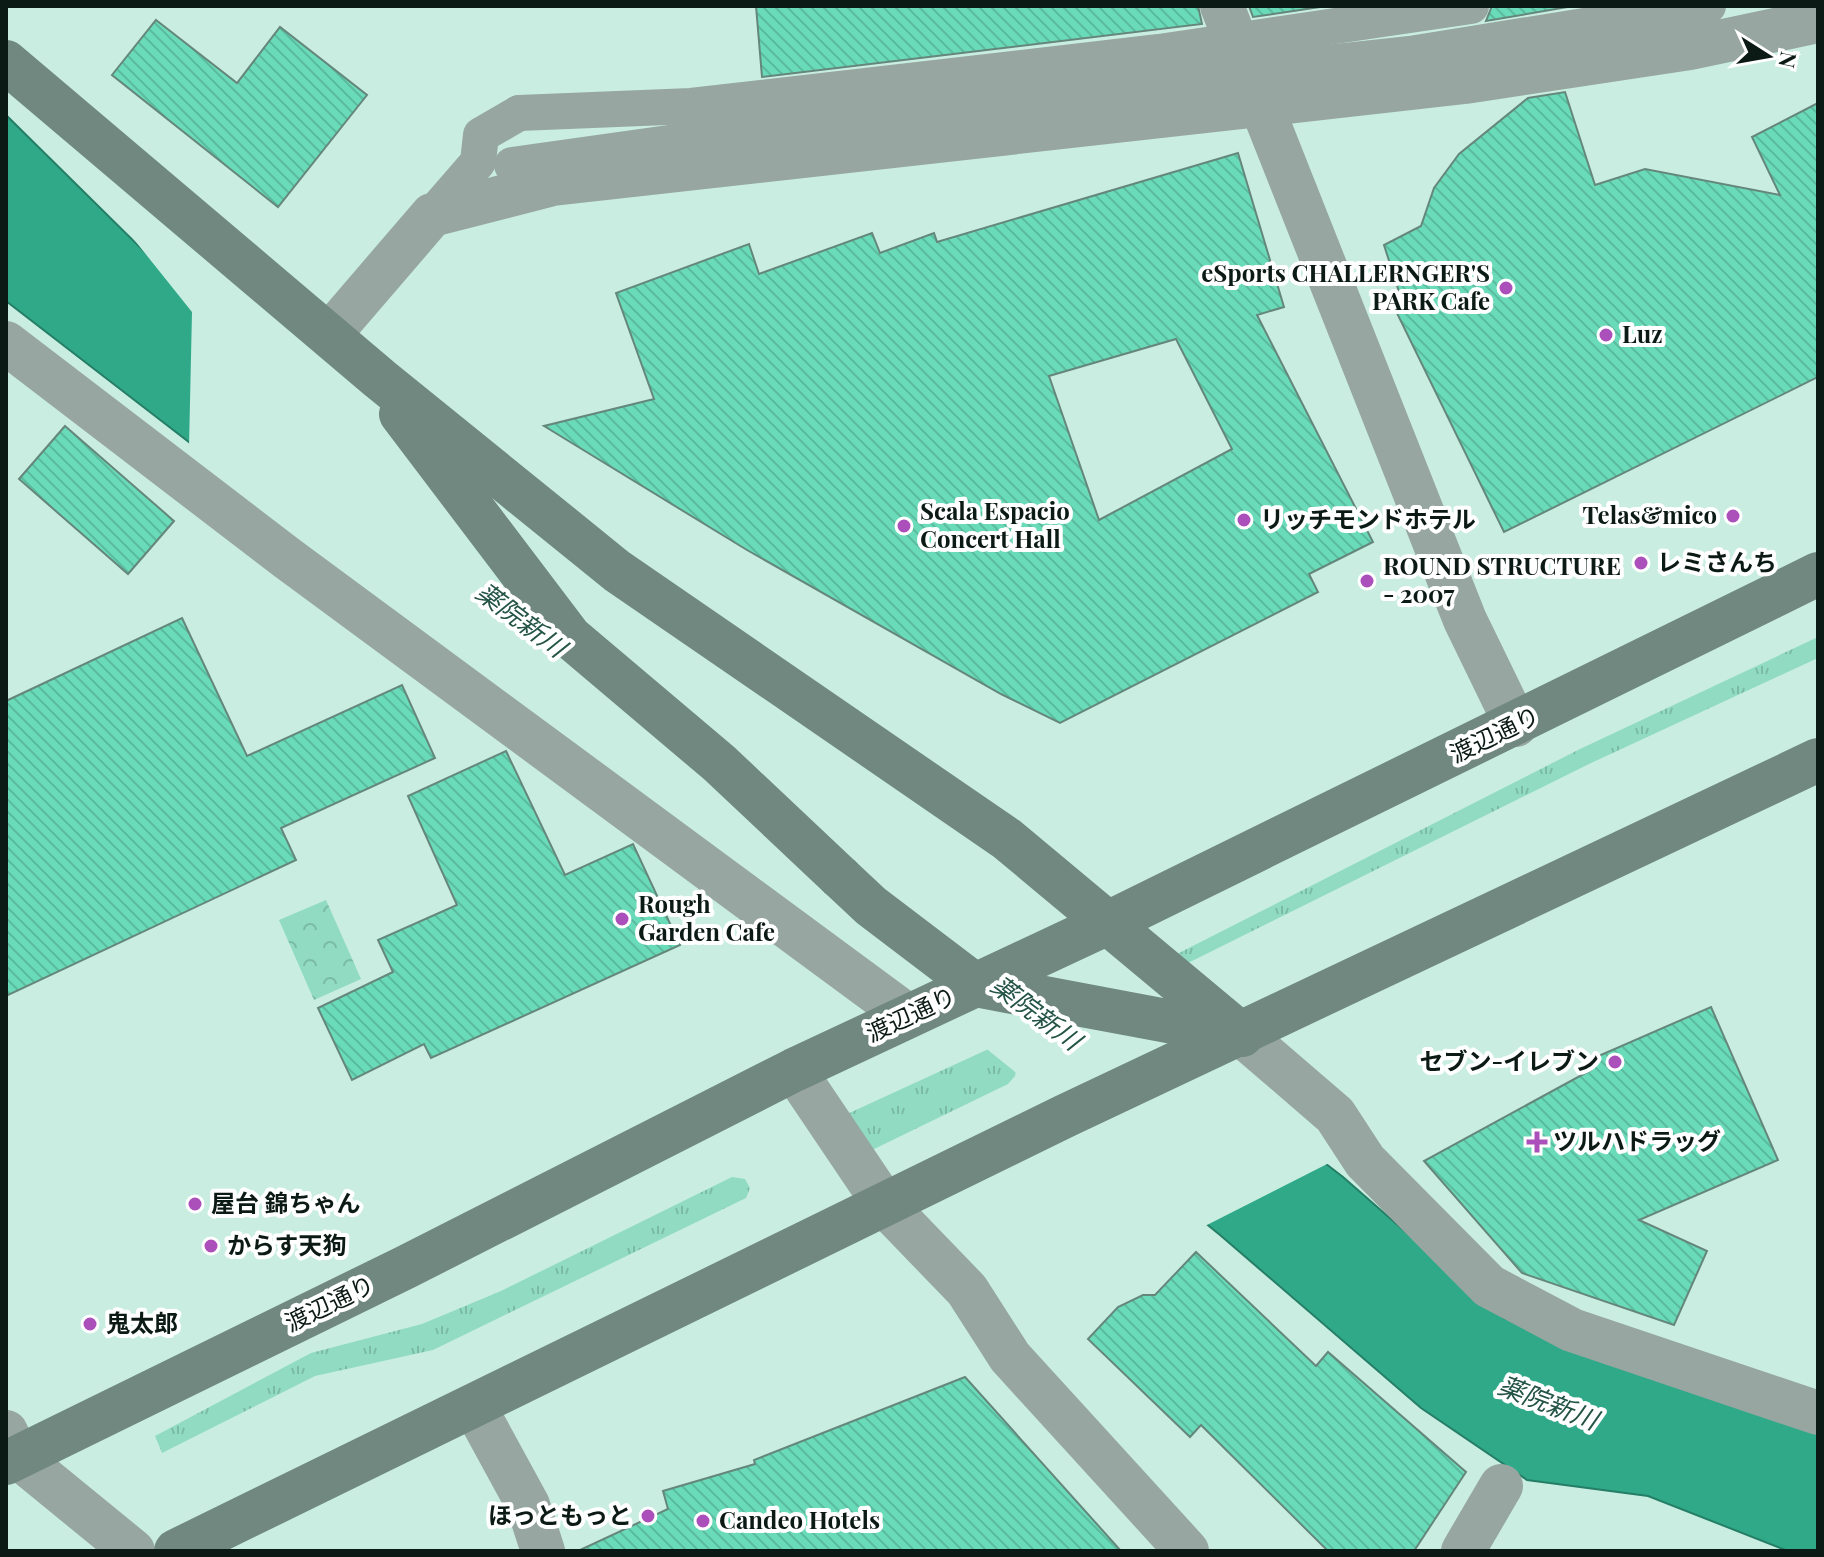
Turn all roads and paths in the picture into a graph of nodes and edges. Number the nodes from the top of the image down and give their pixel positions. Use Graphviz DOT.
graph roads {
  1 [pos="1222,6"];
  2 [pos="1471,6"];
  3 [pos="1708,6"];
  4 [pos="1818,21"];
  5 [pos="6,62"];
  6 [pos="1263,107"];
  7 [pos="495,164"];
  8 [pos="432,215"];
  9 [pos="329,335"];
  10 [pos="6,343"];
  11 [pos="380,379"];
  12 [pos="1818,574"];
  13 [pos="1516,725"];
  14 [pos="1818,760"];
  15 [pos="1094,930"];
  16 [pos="975,985"];
  17 [pos="917,1012"];
  18 [pos="1213,1036"];
  19 [pos="794,1070"];
  20 [pos="885,1205"];
  21 [pos="474,1406"];
  22 [pos="1818,1413"];
  23 [pos="10,1450"];
  24 [pos="1501,1486"];
  25 [pos="133,1551"];
  26 [pos="176,1551"];
  27 [pos="543,1551"];
  28 [pos="1187,1551"];
  29 [pos="1463,1551"];
  1 -- 6 [label="street"];
  2 -- 7 [label="lane, bridge"];
  3 -- 7 [label="lane, bridge"];
  4 -- 6 [label="street"];
  5 -- 9 [label="main road"];
  6 -- 8 [label="street"];
  6 -- 13 [label="street"];
  7 -- 8 [label="lane"];
  8 -- 9 [label="street"];
  9 -- 11 [label="main road"];
  10 -- 17 [label="street"];
  11 -- 15 [label="main road"];
  11 -- 16 [label="main road, bridge"];
  12 -- 13 [label="main road, 渡辺通り"];
  13 -- 15 [label="main road, 渡辺通り"];
  14 -- 18 [label="main road"];
  15 -- 16 [label="main road, 渡辺通り"];
  15 -- 18 [label="main road"];
  16 -- 17 [label="main road, 渡辺通り"];
  16 -- 18 [label="main road, bridge"];
  17 -- 19 [label="main road, 渡辺通り"];
  18 -- 20 [label="main road"];
  18 -- 22 [label="street"];
  19 -- 20 [label="street"];
  19 -- 23 [label="main road, 渡辺通り"];
  20 -- 21 [label="main road"];
  20 -- 28 [label="street"];
  21 -- 26 [label="main road"];
  21 -- 27 [label="street"];
  23 -- 25 [label="street"];
  24 -- 29 [label="street"];
}
